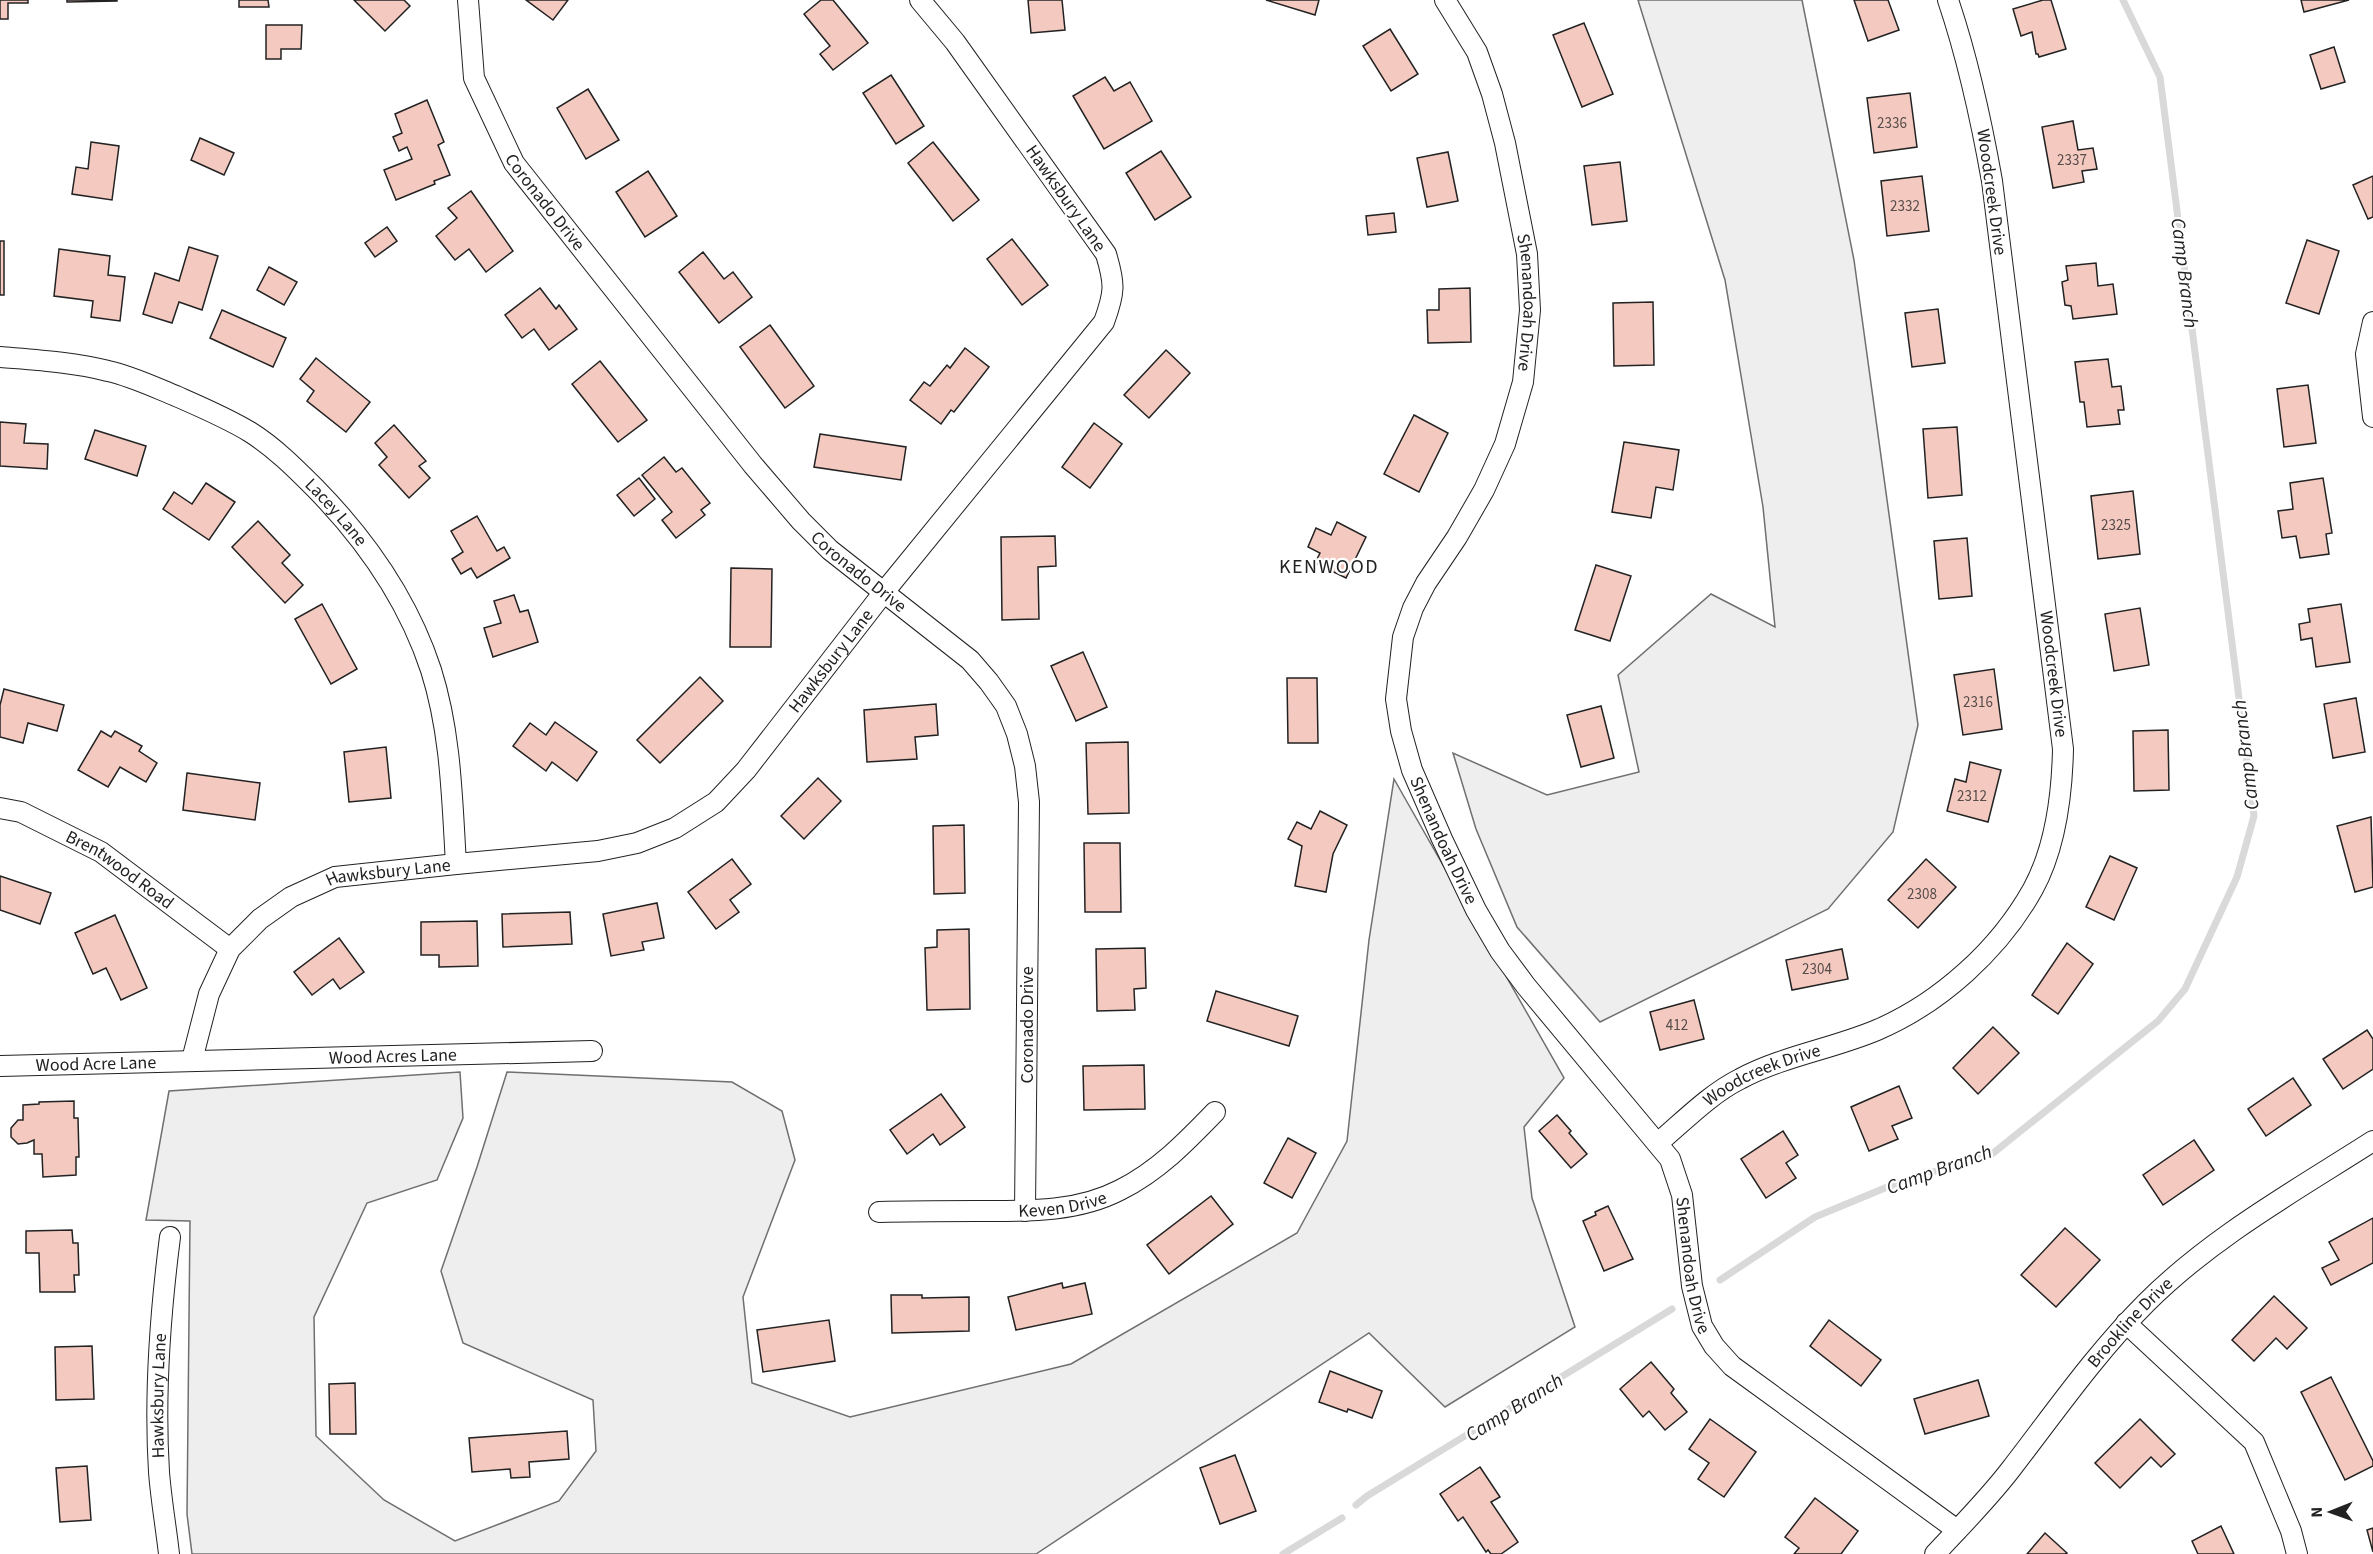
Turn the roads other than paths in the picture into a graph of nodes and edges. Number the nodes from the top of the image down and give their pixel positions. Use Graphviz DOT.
graph roads {
  1 [pos="468,0"];
  2 [pos="920,0"];
  3 [pos="1445,0"];
  4 [pos="1948,0"];
  5 [pos="2373,322"];
  6 [pos="0,357"];
  7 [pos="2373,417"];
  8 [pos="884,592"];
  9 [pos="0,808"];
  10 [pos="456,864"];
  11 [pos="230,950"];
  12 [pos="592,1051"];
  13 [pos="192,1060"];
  14 [pos="0,1066"];
  15 [pos="1215,1112"];
  16 [pos="2373,1142"];
  17 [pos="1658,1143"];
  18 [pos="1025,1211"];
  19 [pos="879,1212"];
  20 [pos="170,1237"];
  21 [pos="2126,1323"];
  22 [pos="1957,1530"];
  23 [pos="169,1554"];
  24 [pos="1935,1554"];
  25 [pos="2297,1554"];
  1 -- 8 [label="street, Coronado Drive"];
  2 -- 8 [label="street, Hawksbury Lane"];
  3 -- 17 [label="street, Shenandoah Drive"];
  4 -- 17 [label="street, Woodcreek Drive"];
  5 -- 7 [label="street"];
  6 -- 10 [label="street, Lacey Lane"];
  8 -- 10 [label="street, Hawksbury Lane"];
  8 -- 18 [label="street, Coronado Drive"];
  9 -- 11 [label="street, Brentwood Road"];
  10 -- 11 [label="street, Hawksbury Lane"];
  11 -- 13 [label="street, Hawksbury Lane"];
  12 -- 13 [label="street, Wood Acres Lane"];
  13 -- 14 [label="street, Wood Acre Lane"];
  15 -- 18 [label="street, Keven Drive"];
  16 -- 21 [label="street, Brookline Drive"];
  17 -- 22 [label="street, Shenandoah Drive"];
  18 -- 19 [label="street, Keven Drive"];
  20 -- 23 [label="street, Hawksbury Lane"];
  21 -- 22 [label="street, Brookline Drive"];
  21 -- 25 [label="street"];
  22 -- 24 [label="street, Brookline Drive"];
}
